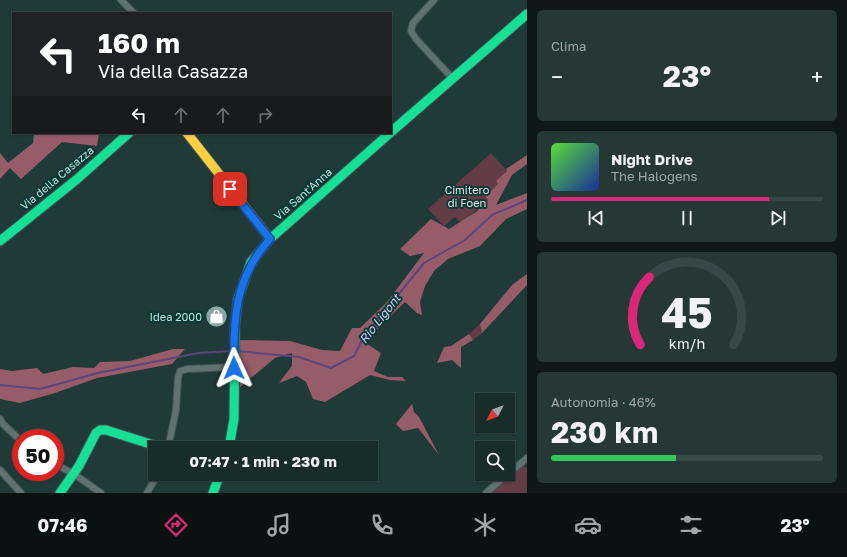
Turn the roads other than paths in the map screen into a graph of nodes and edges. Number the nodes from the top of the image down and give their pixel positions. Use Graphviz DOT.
graph roads {
  1 [pos="121,0"];
  2 [pos="434,0"];
  3 [pos="133,12"];
  4 [pos="527,14"];
  5 [pos="453,79"];
  6 [pos="392,132"];
  7 [pos="128,134"];
  8 [pos="187,134"];
  9 [pos="390,134"];
  10 [pos="270,239"];
  11 [pos="0,242"];
  12 [pos="234,368"];
  13 [pos="0,419"];
  14 [pos="12,432"];
  15 [pos="169,441"];
  16 [pos="230,441"];
  17 [pos="148,443"];
  18 [pos="527,458"];
  19 [pos="515,468"];
  20 [pos="64,469"];
  21 [pos="0,470"];
  22 [pos="74,474"];
  23 [pos="154,481"];
  24 [pos="217,481"];
  25 [pos="500,481"];
  26 [pos="22,493"];
  27 [pos="60,493"];
  28 [pos="101,493"];
  29 [pos="147,493"];
  30 [pos="213,493"];
  31 [pos="486,493"];
  1 -- 3 [label="street"];
  2 -- 5 [label="street"];
  4 -- 5 [label="main road, Via Sant'Anna"];
  5 -- 6 [label="main road, Via Sant'Anna"];
  7 -- 11 [label="main road, Via della Casazza"];
  8 -- 10 [label="main road"];
  9 -- 10 [label="main road, Via Sant'Anna"];
  10 -- 12 [label="main road, Via Sant'Anna"];
  12 -- 15 [label="street"];
  12 -- 16 [label="main road, Via Sant'Anna"];
  13 -- 14 [label="street"];
  17 -- 22 [label="main road"];
  18 -- 19 [label="street"];
  20 -- 22 [label="street"];
  21 -- 26 [label="street"];
  22 -- 27 [label="main road"];
  22 -- 28 [label="street"];
  23 -- 29 [label="street"];
  24 -- 30 [label="main road"];
  25 -- 31 [label="street"];
}
